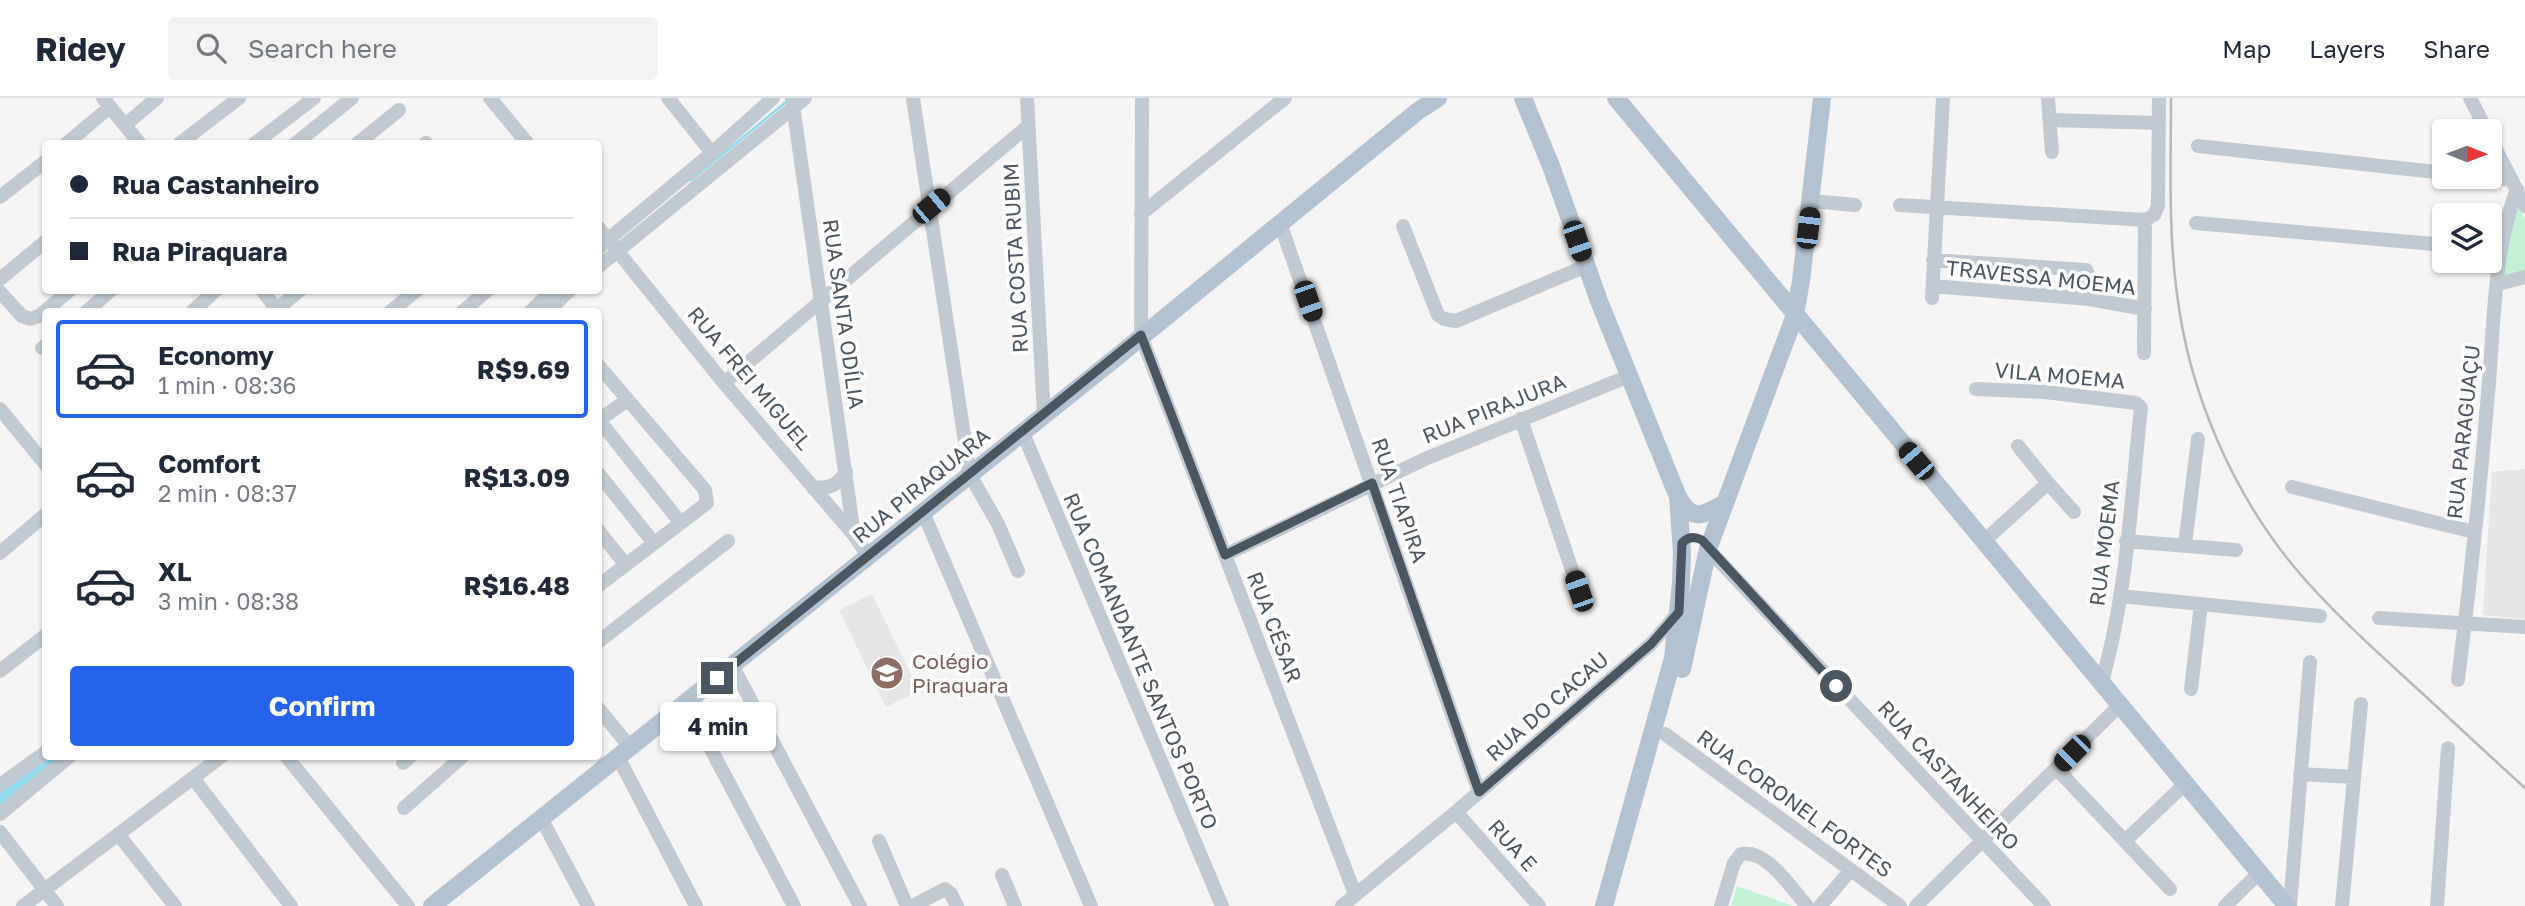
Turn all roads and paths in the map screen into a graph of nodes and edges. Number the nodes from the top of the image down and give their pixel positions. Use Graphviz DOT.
graph roads {
  1 [pos="157,98"];
  2 [pos="239,98"];
  3 [pos="314,98"];
  4 [pos="352,98"];
  5 [pos="668,98"];
  6 [pos="773,98"];
  7 [pos="913,98"];
  8 [pos="1027,98"];
  9 [pos="1142,98"];
  10 [pos="1285,98"];
  11 [pos="1436,98"];
  12 [pos="1616,98"];
  13 [pos="1943,98"];
  14 [pos="2048,98"];
  15 [pos="2159,98"];
  16 [pos="2470,98"];
  17 [pos="1522,99"];
  18 [pos="494,100"];
  19 [pos="107,102"];
  20 [pos="796,102"];
  21 [pos="1822,104"];
  22 [pos="399,110"];
  23 [pos="2481,119"];
  24 [pos="2050,120"];
  25 [pos="2159,123"];
  26 [pos="125,125"];
  27 [pos="1028,126"];
  28 [pos="70,140"];
  29 [pos="137,140"];
  30 [pos="185,140"];
  31 [pos="259,140"];
  32 [pos="300,140"];
  33 [pos="362,140"];
  34 [pos="525,140"];
  35 [pos="2198,146"];
  36 [pos="2052,152"];
  37 [pos="712,153"];
  38 [pos="2502,162"];
  39 [pos="42,163"];
  40 [pos="2432,172"];
  41 [pos="2502,182"];
  42 [pos="2514,185"];
  43 [pos="0,197"];
  44 [pos="1811,201"];
  45 [pos="1855,205"];
  46 [pos="1900,205"];
  47 [pos="931,206"];
  48 [pos="1935,206"];
  49 [pos="2525,206"];
  50 [pos="1141,214"];
  51 [pos="2145,220"];
  52 [pos="1280,223"];
  53 [pos="2196,223"];
  54 [pos="1403,226"];
  55 [pos="2502,232"];
  56 [pos="2432,243"];
  57 [pos="42,244"];
  58 [pos="610,245"];
  59 [pos="1933,260"];
  60 [pos="1586,266"];
  61 [pos="2497,273"];
  62 [pos="2525,277"];
  63 [pos="0,279"];
  64 [pos="1801,281"];
  65 [pos="2498,284"];
  66 [pos="1773,289"];
  67 [pos="0,292"];
  68 [pos="65,294"];
  69 [pos="106,294"];
  70 [pos="212,294"];
  71 [pos="265,294"];
  72 [pos="296,294"];
  73 [pos="412,294"];
  74 [pos="483,294"];
  75 [pos="549,294"];
  76 [pos="566,294"];
  77 [pos="2090,299"];
  78 [pos="820,301"];
  79 [pos="49,308"];
  80 [pos="91,308"];
  81 [pos="196,308"];
  82 [pos="276,308"];
  83 [pos="280,308"];
  84 [pos="395,308"];
  85 [pos="467,308"];
  86 [pos="534,308"];
  87 [pos="551,308"];
  88 [pos="2145,309"];
  89 [pos="42,313"];
  90 [pos="1795,315"];
  91 [pos="1141,335"];
  92 [pos="2144,353"];
  93 [pos="602,370"];
  94 [pos="1629,376"];
  95 [pos="724,383"];
  96 [pos="1976,389"];
  97 [pos="628,400"];
  98 [pos="2139,405"];
  99 [pos="0,409"];
  100 [pos="1044,415"];
  101 [pos="602,418"];
  102 [pos="1521,419"];
  103 [pos="602,424"];
  104 [pos="1023,433"];
  105 [pos="2198,439"];
  106 [pos="2018,446"];
  107 [pos="42,460"];
  108 [pos="846,472"];
  109 [pos="970,475"];
  110 [pos="602,478"];
  111 [pos="1372,483"];
  112 [pos="2048,483"];
  113 [pos="2292,487"];
  114 [pos="813,488"];
  115 [pos="1678,497"];
  116 [pos="1723,504"];
  117 [pos="923,512"];
  118 [pos="2074,512"];
  119 [pos="42,517"];
  120 [pos="680,522"];
  121 [pos="2474,531"];
  122 [pos="602,535"];
  123 [pos="854,535"];
  124 [pos="728,541"];
  125 [pos="2126,541"];
  126 [pos="653,542"];
  127 [pos="1983,542"];
  128 [pos="1682,543"];
  129 [pos="2185,545"];
  130 [pos="1708,549"];
  131 [pos="2236,550"];
  132 [pos="1,551"];
  133 [pos="1225,555"];
  134 [pos="868,556"];
  135 [pos="625,564"];
  136 [pos="1018,571"];
  137 [pos="602,583"];
  138 [pos="1579,591"];
  139 [pos="2120,596"];
  140 [pos="2201,604"];
  141 [pos="1679,612"];
  142 [pos="2320,616"];
  143 [pos="2379,618"];
  144 [pos="2465,623"];
  145 [pos="2525,627"];
  146 [pos="42,638"];
  147 [pos="602,639"];
  148 [pos="1651,644"];
  149 [pos="1673,658"];
  150 [pos="2310,662"];
  151 [pos="732,665"];
  152 [pos="0,671"];
  153 [pos="2458,680"];
  154 [pos="2101,684"];
  155 [pos="2191,689"];
  156 [pos="686,702"];
  157 [pos="2361,704"];
  158 [pos="2119,706"];
  159 [pos="602,715"];
  160 [pos="1665,734"];
  161 [pos="2448,748"];
  162 [pos="624,752"];
  163 [pos="42,755"];
  164 [pos="65,760"];
  165 [pos="217,760"];
  166 [pos="289,760"];
  167 [pos="458,760"];
  168 [pos="2056,768"];
  169 [pos="2300,774"];
  170 [pos="2354,777"];
  171 [pos="193,778"];
  172 [pos="2185,783"];
  173 [pos="0,785"];
  174 [pos="1479,792"];
  175 [pos="404,808"];
  176 [pos="1456,812"];
  177 [pos="0,814"];
  178 [pos="541,818"];
  179 [pos="0,832"];
  180 [pos="118,834"];
  181 [pos="879,841"];
  182 [pos="2125,841"];
  183 [pos="1983,842"];
  184 [pos="1851,870"];
  185 [pos="2259,873"];
  186 [pos="1002,875"];
  187 [pos="2170,889"];
  188 [pos="45,891"];
  189 [pos="1355,894"];
  190 [pos="1609,902"];
  191 [pos="23,906"];
  192 [pos="57,906"];
  193 [pos="175,906"];
  194 [pos="291,906"];
  195 [pos="408,906"];
  196 [pos="432,906"];
  197 [pos="588,906"];
  198 [pos="696,906"];
  199 [pos="793,906"];
  200 [pos="860,906"];
  201 [pos="907,906"];
  202 [pos="914,906"];
  203 [pos="957,906"];
  204 [pos="1015,906"];
  205 [pos="1091,906"];
  206 [pos="1222,906"];
  207 [pos="1342,906"];
  208 [pos="1539,906"];
  209 [pos="1593,906"];
  210 [pos="1721,906"];
  211 [pos="1807,906"];
  212 [pos="1820,906"];
  213 [pos="1900,906"];
  214 [pos="1916,906"];
  215 [pos="2044,906"];
  216 [pos="2225,906"];
  217 [pos="2289,906"];
  218 [pos="2342,906"];
  219 [pos="2437,906"];
  1 -- 26 [label="street"];
  2 -- 30 [label="street"];
  3 -- 31 [label="street"];
  4 -- 32 [label="street"];
  5 -- 37 [label="street"];
  6 -- 37 [label="street"];
  7 -- 47 [label="street"];
  8 -- 27 [label="street, RUA COSTA RUBIM"];
  9 -- 50 [label="street"];
  10 -- 50 [label="street"];
  11 -- 52 [label="main road, RUA PIRAQUARA"];
  12 -- 66 [label="main road"];
  13 -- 48 [label="street"];
  14 -- 24 [label="street"];
  15 -- 25 [label="street"];
  16 -- 23 [label="street"];
  17 -- 60 [label="main road"];
  18 -- 34 [label="street"];
  19 -- 26 [label="street"];
  19 -- 28 [label="street"];
  20 -- 58 [label="street"];
  20 -- 78 [label="street, RUA SANTA ODÍLIA"];
  21 -- 44 [label="main road"];
  22 -- 33 [label="street"];
  24 -- 25 [label="street"];
  24 -- 36 [label="street"];
  25 -- 51 [label="street"];
  26 -- 29 [label="street"];
  27 -- 47 [label="street"];
  27 -- 100 [label="street, RUA COSTA RUBIM"];
  35 -- 40 [label="street"];
  37 -- 58 [label="street"];
  38 -- 42 [label="street"];
  39 -- 43 [label="street"];
  41 -- 42 [label="street"];
  42 -- 49 [label="street"];
  42 -- 55 [label="street, RUA PARAGUAÇU"];
  44 -- 45 [label="street"];
  44 -- 64 [label="main road"];
  46 -- 48 [label="street"];
  47 -- 78 [label="street"];
  47 -- 109 [label="street"];
  48 -- 51 [label="street"];
  48 -- 59 [label="street"];
  50 -- 91 [label="street"];
  51 -- 88 [label="street"];
  52 -- 91 [label="main road, RUA PIRAQUARA"];
  52 -- 111 [label="street, RUA TIAPIRA"];
  53 -- 56 [label="street"];
  54 -- 60 [label="street"];
  57 -- 63 [label="street"];
  58 -- 95 [label="street, RUA FREI MIGUEL"];
  59 -- 77 [label="street"];
  59 -- 77 [label="street, TRAVESSA MOEMA"];
  60 -- 94 [label="main road"];
  61 -- 65 [label="street, RUA PARAGUAÇU"];
  62 -- 65 [label="street"];
  64 -- 66 [label="main road"];
  64 -- 90 [label="main road"];
  65 -- 121 [label="street, RUA PARAGUAÇU"];
  66 -- 90 [label="main road"];
  67 -- 89 [label="street"];
  68 -- 79 [label="street"];
  69 -- 80 [label="street"];
  70 -- 81 [label="street"];
  71 -- 82 [label="street"];
  72 -- 83 [label="street"];
  73 -- 84 [label="street"];
  74 -- 85 [label="street"];
  75 -- 86 [label="street"];
  76 -- 87 [label="street"];
  77 -- 88 [label="street, TRAVESSA MOEMA"];
  78 -- 95 [label="street"];
  78 -- 108 [label="street, RUA SANTA ODÍLIA"];
  88 -- 92 [label="street"];
  90 -- 116 [label="main road"];
  90 -- 127 [label="main road"];
  91 -- 100 [label="main road, RUA PIRAQUARA"];
  91 -- 133 [label="street, RUA CÉSAR"];
  93 -- 97 [label="street"];
  94 -- 102 [label="street, RUA PIRAJURA"];
  94 -- 115 [label="main road"];
  95 -- 114 [label="street, RUA FREI MIGUEL"];
  96 -- 98 [label="street, VILA MOEMA"];
  97 -- 101 [label="street"];
  97 -- 120 [label="street"];
  98 -- 125 [label="street, RUA MOEMA"];
  99 -- 107 [label="street"];
  100 -- 104 [label="main road, RUA PIRAQUARA"];
  102 -- 111 [label="street, RUA PIRAJURA"];
  102 -- 138 [label="street"];
  103 -- 120 [label="street"];
  104 -- 109 [label="main road, RUA PIRAQUARA"];
  104 -- 206 [label="street, RUA COMANDANTE SANTOS PORTO"];
  105 -- 129 [label="street"];
  106 -- 112 [label="street"];
  108 -- 114 [label="street"];
  108 -- 123 [label="street, RUA SANTA ODÍLIA"];
  109 -- 117 [label="main road, RUA PIRAQUARA"];
  109 -- 136 [label="street"];
  110 -- 126 [label="street"];
  111 -- 133 [label="street, RUA PIRAJURA"];
  111 -- 174 [label="street, RUA TIAPIRA"];
  112 -- 118 [label="street"];
  112 -- 127 [label="street"];
  113 -- 121 [label="street"];
  114 -- 123 [label="street, RUA FREI MIGUEL"];
  115 -- 116 [label="main road"];
  115 -- 128 [label="main road"];
  116 -- 130 [label="main road"];
  117 -- 134 [label="main road, RUA PIRAQUARA"];
  117 -- 205 [label="street"];
  119 -- 132 [label="street"];
  120 -- 126 [label="street"];
  121 -- 144 [label="street, RUA PARAGUAÇU"];
  122 -- 135 [label="street"];
  123 -- 134 [label="street, RUA FREI MIGUEL"];
  124 -- 147 [label="street"];
  125 -- 129 [label="street"];
  125 -- 139 [label="street, RUA MOEMA"];
  126 -- 135 [label="street"];
  127 -- 154 [label="main road"];
  128 -- 130 [label="main road"];
  128 -- 141 [label="main road"];
  129 -- 131 [label="street"];
  130 -- 160 [label="main road"];
  130 -- 183 [label="street, RUA CASTANHEIRO"];
  133 -- 189 [label="street, RUA CÉSAR"];
  134 -- 151 [label="main road, RUA PIRAQUARA"];
  135 -- 137 [label="street"];
  139 -- 140 [label="street"];
  139 -- 154 [label="street, RUA MOEMA"];
  140 -- 142 [label="street"];
  140 -- 155 [label="street"];
  141 -- 148 [label="street, RUA DO CACAU"];
  141 -- 149 [label="main road"];
  143 -- 144 [label="street"];
  144 -- 145 [label="street"];
  144 -- 153 [label="street, RUA PARAGUAÇU"];
  146 -- 152 [label="street"];
  148 -- 149 [label="street"];
  148 -- 174 [label="street, RUA DO CACAU"];
  149 -- 190 [label="main road"];
  150 -- 169 [label="street"];
  151 -- 156 [label="main road, RUA PIRAQUARA"];
  151 -- 200 [label="street"];
  154 -- 158 [label="main road"];
  156 -- 162 [label="main road, RUA PIRAQUARA"];
  156 -- 199 [label="street"];
  157 -- 170 [label="street"];
  158 -- 168 [label="street"];
  158 -- 172 [label="main road"];
  159 -- 162 [label="street"];
  160 -- 184 [label="street, RUA CORONEL FORTES"];
  160 -- 190 [label="main road"];
  161 -- 219 [label="street"];
  162 -- 178 [label="main road, RUA PIRAQUARA"];
  162 -- 198 [label="street"];
  163 -- 173 [label="street"];
  164 -- 177 [label="street"];
  165 -- 171 [label="street"];
  166 -- 195 [label="street"];
  167 -- 175 [label="street"];
  168 -- 182 [label="street"];
  168 -- 183 [label="street"];
  169 -- 170 [label="street"];
  169 -- 217 [label="street"];
  170 -- 218 [label="street"];
  171 -- 180 [label="street"];
  171 -- 194 [label="street"];
  172 -- 182 [label="street"];
  172 -- 185 [label="main road"];
  174 -- 176 [label="street, RUA DO CACAU"];
  176 -- 189 [label="street, RUA DO CACAU"];
  176 -- 208 [label="street, RUA E"];
  178 -- 196 [label="main road, RUA PIRAQUARA"];
  178 -- 197 [label="street"];
  179 -- 188 [label="street"];
  180 -- 188 [label="street"];
  180 -- 193 [label="street"];
  181 -- 201 [label="street"];
  182 -- 187 [label="street"];
  183 -- 214 [label="street"];
  183 -- 215 [label="street, RUA CASTANHEIRO"];
  184 -- 212 [label="street"];
  184 -- 213 [label="street, RUA CORONEL FORTES"];
  185 -- 216 [label="street"];
  185 -- 217 [label="main road"];
  186 -- 204 [label="street"];
  188 -- 191 [label="street"];
  188 -- 192 [label="street"];
  189 -- 207 [label="street, RUA DO CACAU"];
  190 -- 209 [label="street"];
  202 -- 203 [label="street"];
  210 -- 211 [label="street"];
}
